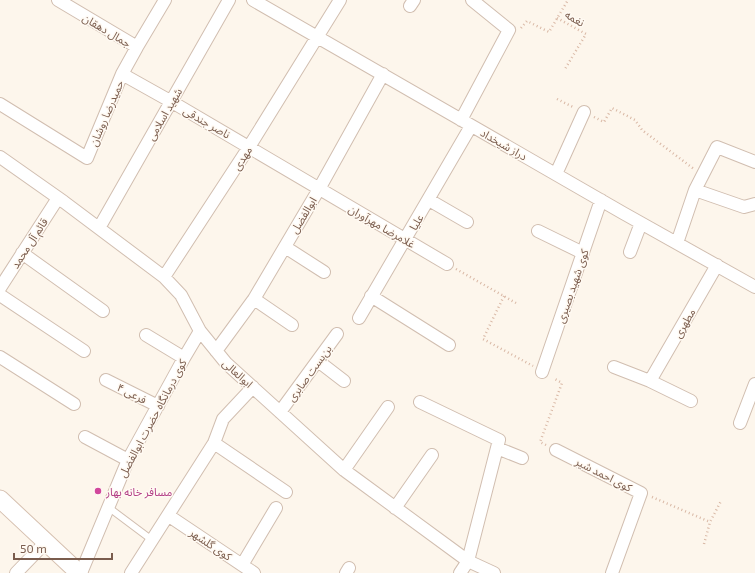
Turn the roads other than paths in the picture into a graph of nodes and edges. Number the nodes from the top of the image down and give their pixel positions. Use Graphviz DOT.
graph roads {
  1 [pos="58,0"];
  2 [pos="165,0"];
  3 [pos="229,0"];
  4 [pos="253,0"];
  5 [pos="340,0"];
  6 [pos="472,0"];
  7 [pos="317,37"];
  8 [pos="136,47"];
  9 [pos="122,74"];
  10 [pos="382,74"];
  11 [pos="172,102"];
  12 [pos="0,104"];
  13 [pos="584,112"];
  14 [pos="466,123"];
  15 [pos="249,147"];
  16 [pos="0,157"];
  17 [pos="755,162"];
  18 [pos="556,174"];
  19 [pos="319,189"];
  20 [pos="695,190"];
  21 [pos="58,198"];
  22 [pos="429,200"];
  23 [pos="601,200"];
  24 [pos="755,204"];
  25 [pos="467,222"];
  26 [pos="641,223"];
  27 [pos="99,228"];
  28 [pos="538,231"];
  29 [pos="405,240"];
  30 [pos="677,243"];
  31 [pos="284,247"];
  32 [pos="630,252"];
  33 [pos="22,253"];
  34 [pos="583,253"];
  35 [pos="447,264"];
  36 [pos="717,265"];
  37 [pos="324,272"];
  38 [pos="164,277"];
  39 [pos="755,286"];
  40 [pos="0,288"];
  41 [pos="0,294"];
  42 [pos="371,296"];
  43 [pos="254,299"];
  44 [pos="103,311"];
  45 [pos="359,318"];
  46 [pos="292,325"];
  47 [pos="200,331"];
  48 [pos="337,334"];
  49 [pos="146,335"];
  50 [pos="449,345"];
  51 [pos="84,351"];
  52 [pos="216,351"];
  53 [pos="0,357"];
  54 [pos="184,358"];
  55 [pos="318,361"];
  56 [pos="614,367"];
  57 [pos="542,372"];
  58 [pos="106,380"];
  59 [pos="344,381"];
  60 [pos="650,381"];
  61 [pos="755,384"];
  62 [pos="253,387"];
  63 [pos="691,401"];
  64 [pos="420,402"];
  65 [pos="74,404"];
  66 [pos="158,406"];
  67 [pos="388,406"];
  68 [pos="750,410"];
  69 [pos="280,412"];
  70 [pos="740,423"];
  71 [pos="85,437"];
  72 [pos="214,443"];
  73 [pos="497,448"];
  74 [pos="556,450"];
  75 [pos="432,455"];
  76 [pos="522,458"];
  77 [pos="128,460"];
  78 [pos="344,470"];
  79 [pos="286,492"];
  80 [pos="0,499"];
  81 [pos="108,507"];
  82 [pos="276,508"];
  83 [pos="395,508"];
  84 [pos="169,516"];
  85 [pos="152,540"];
  86 [pos="46,542"];
  87 [pos="468,561"];
  88 [pos="242,565"];
  89 [pos="16,573"];
  90 [pos="80,573"];
  91 [pos="131,573"];
  92 [pos="254,573"];
  93 [pos="460,573"];
  94 [pos="494,573"];
  95 [pos="612,573"];
  1 -- 8 [label="street, جمال دهقان"];
  2 -- 8 [label="street, حمیدرضا روشان"];
  3 -- 11 [label="street, شهید اسلامی"];
  4 -- 7 [label="street, دراز شیخداد"];
  5 -- 7 [label="street, مهدی"];
  6 -- 14 [label="street, علیا"];
  7 -- 10 [label="street, دراز شیخداد"];
  7 -- 15 [label="street, مهدی"];
  8 -- 9 [label="street, حمیدرضا روشان"];
  9 -- 11 [label="street, ناصر جندقی"];
  9 -- 12 [label="street, حمیدرضا روشان"];
  10 -- 14 [label="street, دراز شیخداد"];
  10 -- 19 [label="street, ابوالفضل"];
  11 -- 15 [label="street, ناصر جندقی"];
  11 -- 27 [label="street, شهید اسلامی"];
  13 -- 18 [label="street"];
  14 -- 18 [label="street, دراز شیخداد"];
  14 -- 22 [label="street, علیا"];
  15 -- 19 [label="street, غلامرضا مهرآوران"];
  15 -- 38 [label="street, مهدی"];
  16 -- 21 [label="street, ابوالعالی"];
  17 -- 20 [label="street"];
  18 -- 23 [label="street, دراز شیخداد"];
  19 -- 29 [label="street, غلامرضا مهرآوران"];
  19 -- 31 [label="street, ابوالفضل"];
  20 -- 24 [label="street"];
  20 -- 30 [label="street"];
  21 -- 27 [label="street, ابوالعالی"];
  21 -- 33 [label="street, قائم آل محمد"];
  22 -- 25 [label="street"];
  22 -- 29 [label="street, علیا"];
  23 -- 26 [label="street, دراز شیخداد"];
  23 -- 34 [label="street, کوی شهید بصیری"];
  26 -- 30 [label="street, دراز شیخداد"];
  26 -- 32 [label="street"];
  27 -- 38 [label="street, ابوالعالی"];
  28 -- 34 [label="street"];
  29 -- 35 [label="street, غلامرضا مهرآوران"];
  29 -- 42 [label="street, علیا"];
  30 -- 36 [label="street, دراز شیخداد"];
  31 -- 37 [label="street"];
  31 -- 43 [label="street, ابوالفضل"];
  33 -- 40 [label="street, قائم آل محمد"];
  33 -- 44 [label="street"];
  34 -- 57 [label="street, کوی شهید بصیری"];
  36 -- 39 [label="street, دراز شیخداد"];
  36 -- 60 [label="street, مطهری"];
  38 -- 47 [label="street, ابوالعالی"];
  41 -- 51 [label="street"];
  42 -- 45 [label="street, علیا"];
  42 -- 50 [label="street"];
  43 -- 46 [label="street"];
  43 -- 52 [label="street, ابوالفضل"];
  47 -- 52 [label="street, ابوالعالی"];
  47 -- 54 [label="street, کوی درمانگاه حضرت ابوالفضل"];
  48 -- 55 [label="street, بن‌بست صابری"];
  49 -- 54 [label="street"];
  52 -- 62 [label="street, ابوالعالی"];
  53 -- 65 [label="street"];
  54 -- 66 [label="street, کوی درمانگاه حضرت ابوالفضل"];
  55 -- 59 [label="street"];
  55 -- 69 [label="street, بن‌بست صابری"];
  56 -- 60 [label="street"];
  58 -- 66 [label="street, فرعی ۴"];
  60 -- 63 [label="street"];
  61 -- 68 [label="street"];
  62 -- 69 [label="street, ابوالعالی"];
  62 -- 72 [label="street"];
  64 -- 73 [label="street"];
  66 -- 77 [label="street, کوی درمانگاه حضرت ابوالفضل"];
  67 -- 78 [label="street"];
  68 -- 70 [label="street"];
  69 -- 78 [label="street, ابوالعالی"];
  71 -- 77 [label="street"];
  72 -- 79 [label="street"];
  72 -- 84 [label="street"];
  73 -- 76 [label="street"];
  73 -- 87 [label="street"];
  74 -- 95 [label="street, کوی احمد شیر"];
  75 -- 83 [label="street"];
  77 -- 81 [label="street, کوی درمانگاه حضرت ابوالفضل"];
  78 -- 83 [label="street, ابوالعالی"];
  80 -- 86 [label="main road"];
  81 -- 85 [label="lane"];
  81 -- 90 [label="street, کوی درمانگاه حضرت ابوالفضل"];
  82 -- 88 [label="street"];
  83 -- 87 [label="street, ابوالعالی"];
  84 -- 85 [label="street"];
  84 -- 88 [label="street, کوی گلشهر"];
  85 -- 91 [label="street"];
  86 -- 89 [label="street"];
  86 -- 90 [label="main road"];
  87 -- 93 [label="street"];
  87 -- 94 [label="street, ابوالعالی"];
  88 -- 92 [label="street, کوی گلشهر"];
}
